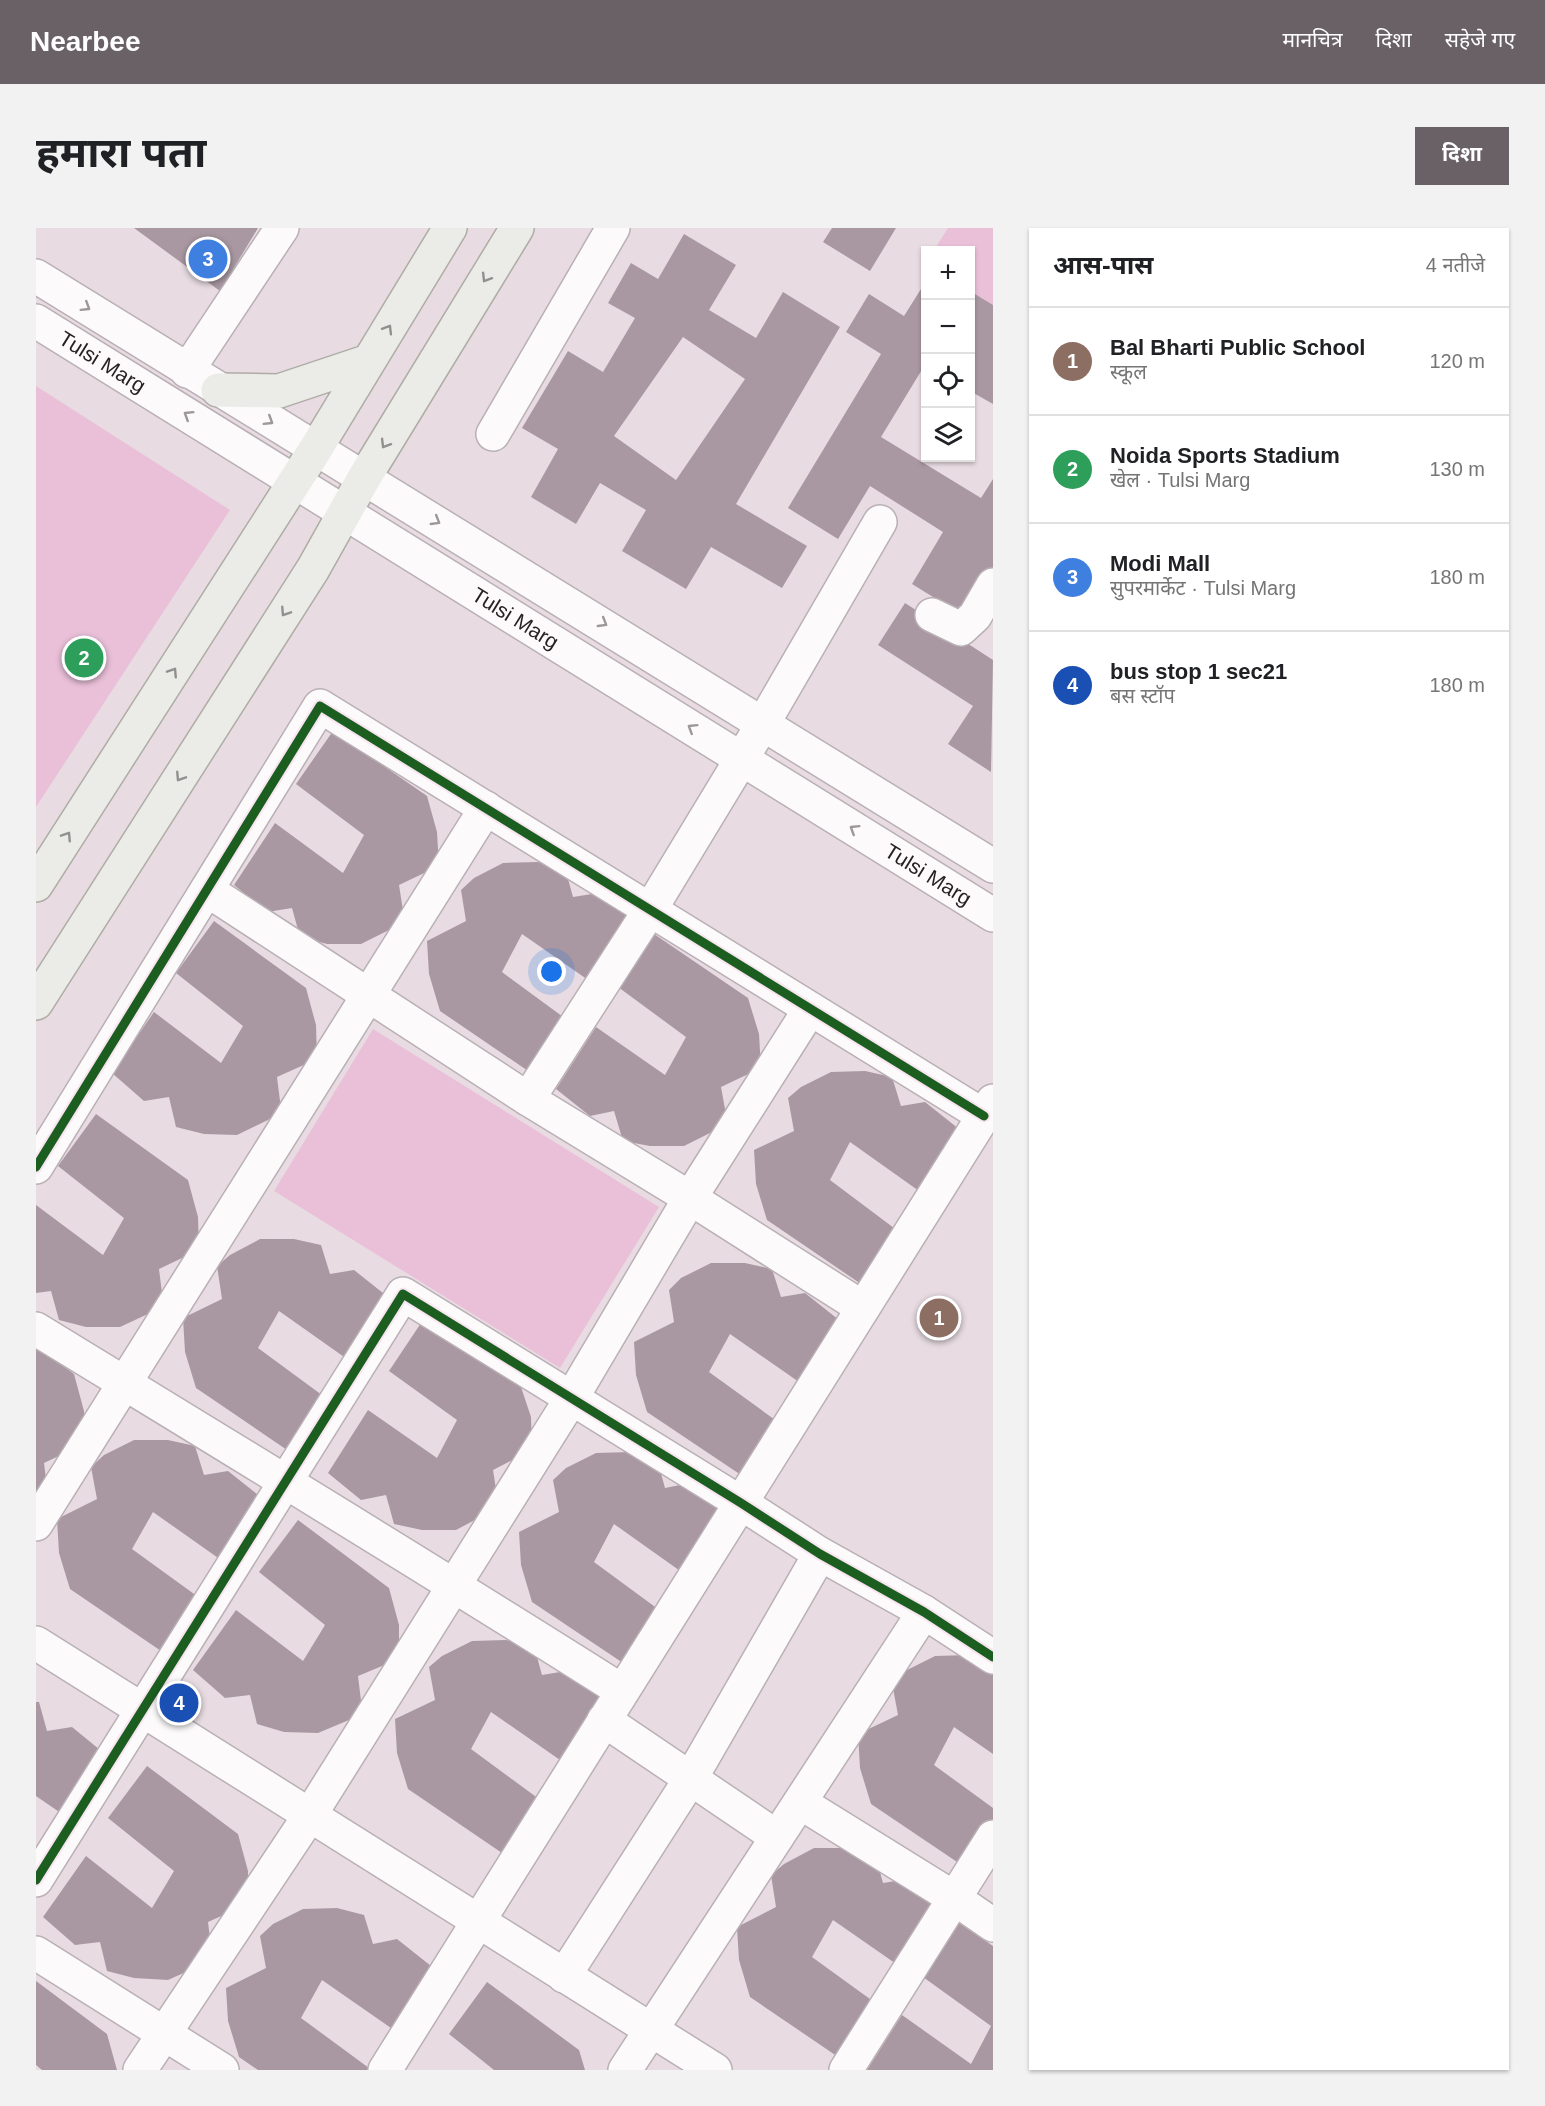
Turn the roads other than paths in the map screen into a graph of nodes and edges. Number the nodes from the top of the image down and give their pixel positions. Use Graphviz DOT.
graph roads {
  1 [pos="282,228"];
  2 [pos="450,228"];
  3 [pos="517,228"];
  4 [pos="613,228"];
  5 [pos="36,276"];
  6 [pos="36,321"];
  7 [pos="369,361"];
  8 [pos="187,371"];
  9 [pos="218,390"];
  10 [pos="493,434"];
  11 [pos="315,450"];
  12 [pos="364,478"];
  13 [pos="295,482"];
  14 [pos="345,512"];
  15 [pos="880,522"];
  16 [pos="993,585"];
  17 [pos="932,615"];
  18 [pos="764,722"];
  19 [pos="742,759"];
  20 [pos="486,808"];
  21 [pos="993,866"];
  22 [pos="38,878"];
  23 [pos="207,890"];
  24 [pos="650,910"];
  25 [pos="993,915"];
  26 [pos="369,994"];
  27 [pos="36,1003"];
  28 [pos="810,1009"];
  29 [pos="528,1099"];
  30 [pos="988,1108"];
  31 [pos="36,1167"];
  32 [pos="690,1198"];
  33 [pos="863,1308"];
  34 [pos="36,1329"];
  35 [pos="124,1383"];
  36 [pos="571,1399"];
  37 [pos="285,1483"];
  38 [pos="741,1503"];
  39 [pos="36,1524"];
  40 [pos="820,1554"];
  41 [pos="454,1584"];
  42 [pos="924,1612"];
  43 [pos="36,1643"];
  44 [pos="993,1657"];
  45 [pos="622,1691"];
  46 [pos="143,1710"];
  47 [pos="604,1720"];
  48 [pos="691,1778"];
  49 [pos="801,1803"];
  50 [pos="310,1815"];
  51 [pos="777,1837"];
  52 [pos="993,1837"];
  53 [pos="36,1880"];
  54 [pos="954,1898"];
  55 [pos="478,1921"];
  56 [pos="993,1926"];
  57 [pos="36,1953"];
  58 [pos="564,1976"];
  59 [pos="652,2030"];
  60 [pos="163,2033"];
  61 [pos="140,2070"];
  62 [pos="222,2070"];
  63 [pos="385,2070"];
  64 [pos="625,2070"];
  65 [pos="715,2070"];
  66 [pos="846,2070"];
  1 -- 8 [label="street"];
  7 -- 2 [label="main road, one-way"];
  3 -- 12 [label="main road, one-way"];
  4 -- 10 [label="street"];
  5 -- 8 [label="street, Tulsi Marg, one-way"];
  13 -- 6 [label="street, Tulsi Marg, one-way"];
  7 -- 9 [label="main road"];
  7 -- 11 [label="main road"];
  8 -- 9 [label="street, Tulsi Marg"];
  9 -- 11 [label="street, Tulsi Marg, one-way"];
  11 -- 12 [label="street, Tulsi Marg"];
  11 -- 13 [label="main road"];
  12 -- 14 [label="main road"];
  12 -- 18 [label="street, Tulsi Marg, one-way"];
  13 -- 14 [label="street, Tulsi Marg"];
  22 -- 13 [label="main road, one-way"];
  19 -- 14 [label="street, Tulsi Marg, one-way"];
  14 -- 27 [label="main road, one-way"];
  15 -- 18 [label="street"];
  16 -- 17 [label="street"];
  18 -- 19 [label="street"];
  18 -- 21 [label="street, Tulsi Marg"];
  19 -- 24 [label="street"];
  25 -- 19 [label="street, Tulsi Marg, one-way"];
  20 -- 23 [label="street"];
  20 -- 24 [label="street"];
  20 -- 26 [label="street"];
  23 -- 26 [label="street"];
  23 -- 31 [label="street"];
  24 -- 28 [label="street"];
  24 -- 29 [label="street"];
  26 -- 29 [label="street"];
  26 -- 35 [label="street"];
  28 -- 30 [label="street"];
  28 -- 32 [label="street"];
  29 -- 32 [label="street"];
  30 -- 33 [label="street"];
  32 -- 33 [label="street"];
  32 -- 36 [label="street"];
  33 -- 38 [label="street"];
  34 -- 35 [label="street"];
  35 -- 37 [label="street"];
  35 -- 39 [label="street"];
  36 -- 37 [label="street"];
  36 -- 38 [label="street"];
  36 -- 41 [label="street"];
  37 -- 41 [label="street"];
  37 -- 46 [label="street"];
  38 -- 40 [label="street"];
  38 -- 45 [label="street"];
  40 -- 42 [label="street"];
  40 -- 48 [label="street"];
  41 -- 45 [label="street"];
  41 -- 50 [label="street"];
  42 -- 44 [label="street"];
  42 -- 49 [label="street"];
  43 -- 46 [label="street"];
  45 -- 47 [label="street"];
  46 -- 50 [label="street"];
  46 -- 53 [label="street"];
  47 -- 48 [label="street"];
  47 -- 55 [label="street"];
  48 -- 51 [label="street"];
  48 -- 58 [label="street"];
  49 -- 51 [label="street"];
  49 -- 54 [label="street"];
  50 -- 55 [label="street"];
  50 -- 60 [label="street"];
  51 -- 59 [label="street"];
  52 -- 54 [label="street"];
  54 -- 56 [label="street"];
  54 -- 66 [label="street"];
  55 -- 58 [label="street"];
  55 -- 63 [label="street"];
  57 -- 60 [label="street"];
  58 -- 59 [label="street"];
  59 -- 64 [label="street"];
  59 -- 65 [label="street"];
  60 -- 61 [label="street"];
  60 -- 62 [label="street"];
}
